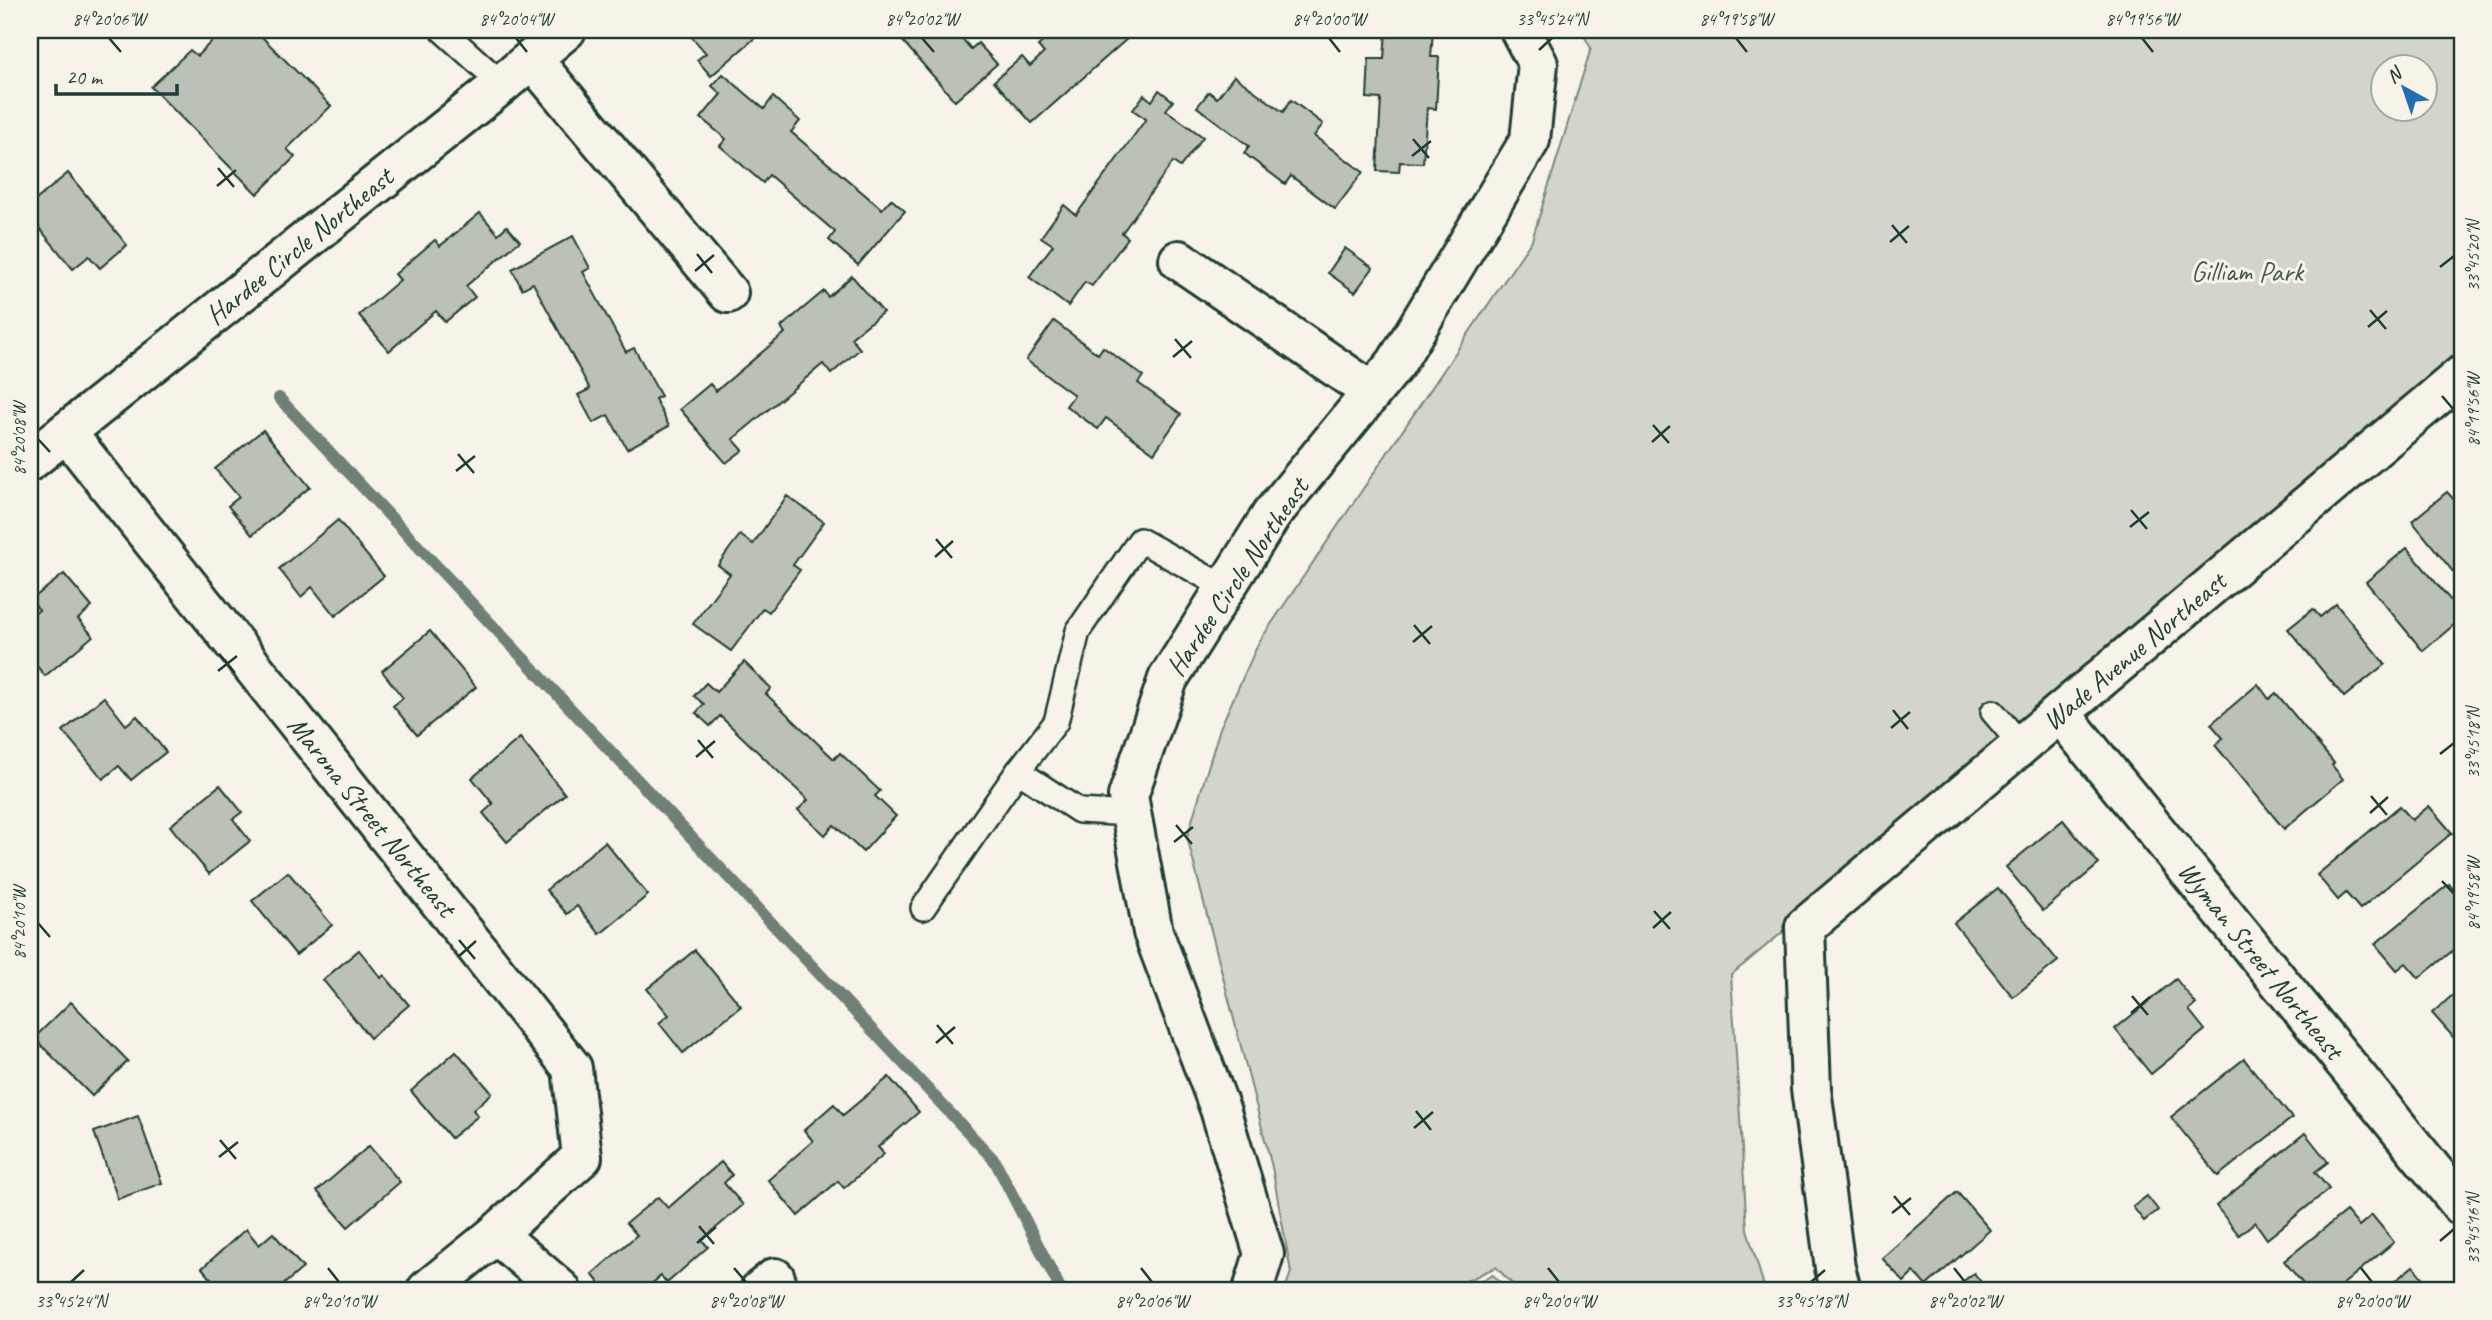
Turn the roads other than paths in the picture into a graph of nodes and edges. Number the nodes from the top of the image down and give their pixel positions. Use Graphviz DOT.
graph roads {
  1 [pos="442,30"];
  2 [pos="566,30"];
  3 [pos="1520,30"];
  4 [pos="532,59"];
  5 [pos="502,84"];
  6 [pos="1179,260"];
  7 [pos="728,293"];
  8 [pos="2462,375"];
  9 [pos="1372,392"];
  10 [pos="66,432"];
  11 [pos="30,461"];
  12 [pos="1226,588"];
  13 [pos="1993,712"];
  14 [pos="2060,713"];
  15 [pos="2022,746"];
  16 [pos="1018,771"];
  17 [pos="1131,814"];
  18 [pos="923,908"];
  19 [pos="2462,1206"];
  20 [pos="496,1234"];
  21 [pos="427,1290"];
  22 [pos="561,1290"];
  23 [pos="1253,1290"];
  24 [pos="1841,1290"];
  1 -- 5 [label="lane"];
  2 -- 4 [label="street, Hardee Circle Northeast"];
  3 -- 9 [label="street, Hardee Circle Northeast"];
  4 -- 5 [label="street, Hardee Circle Northeast"];
  4 -- 7 [label="street"];
  5 -- 10 [label="street, Hardee Circle Northeast"];
  6 -- 9 [label="street"];
  8 -- 14 [label="street, Wade Avenue Northeast"];
  9 -- 12 [label="street, Hardee Circle Northeast"];
  10 -- 11 [label="street, Hardee Circle Northeast"];
  10 -- 20 [label="street, Marona Street Northeast"];
  12 -- 16 [label="lane"];
  12 -- 17 [label="street, Hardee Circle Northeast"];
  13 -- 15 [label="lane"];
  14 -- 15 [label="street, Wade Avenue Northeast"];
  14 -- 19 [label="street, Wyman Street Northeast"];
  15 -- 24 [label="street, Wade Avenue Northeast"];
  16 -- 17 [label="lane"];
  16 -- 18 [label="lane"];
  17 -- 23 [label="street, Hardee Circle Northeast"];
  20 -- 21 [label="street, Marona Street Northeast"];
  20 -- 22 [label="street"];
}
